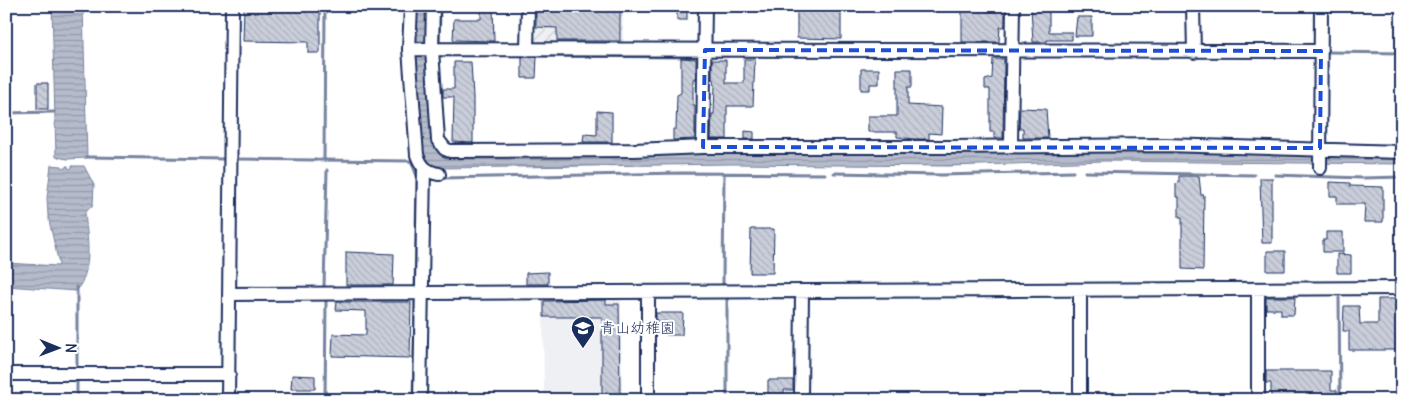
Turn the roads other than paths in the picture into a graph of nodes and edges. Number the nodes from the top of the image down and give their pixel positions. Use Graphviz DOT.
graph roads {
  1 [pos="232,6"];
  2 [pos="411,6"];
  3 [pos="433,6"];
  4 [pos="528,6"];
  5 [pos="705,6"];
  6 [pos="1013,6"];
  7 [pos="1193,6"];
  8 [pos="1321,6"];
  9 [pos="411,49"];
  10 [pos="430,49"];
  11 [pos="527,50"];
  12 [pos="705,50"];
  13 [pos="1013,51"];
  14 [pos="1321,51"];
  15 [pos="1194,52"];
  16 [pos="703,146"];
  17 [pos="1011,146"];
  18 [pos="1402,152"];
  19 [pos="1320,158"];
  20 [pos="424,168"];
  21 [pos="438,174"];
  22 [pos="1258,288"];
  23 [pos="1402,288"];
  24 [pos="1080,290"];
  25 [pos="802,291"];
  26 [pos="422,292"];
  27 [pos="648,292"];
  28 [pos="229,294"];
  29 [pos="6,374"];
  30 [pos="229,374"];
  31 [pos="228,400"];
  32 [pos="420,400"];
  33 [pos="648,400"];
  34 [pos="801,400"];
  35 [pos="1080,400"];
  36 [pos="1258,400"];
  1 -- 28 [label="street"];
  2 -- 9 [label="street"];
  3 -- 10 [label="street"];
  4 -- 11 [label="street"];
  5 -- 12 [label="street"];
  6 -- 13 [label="street"];
  7 -- 15 [label="street"];
  8 -- 14 [label="street"];
  9 -- 10 [label="street"];
  9 -- 20 [label="street"];
  10 -- 11 [label="street"];
  10 -- 16 [label="street"];
  11 -- 12 [label="street"];
  12 -- 13 [label="street"];
  12 -- 16 [label="street"];
  13 -- 15 [label="street"];
  13 -- 17 [label="street"];
  14 -- 15 [label="street"];
  14 -- 19 [label="street"];
  16 -- 17 [label="street"];
  17 -- 19 [label="street"];
  18 -- 19 [label="street"];
  20 -- 21 [label="street"];
  20 -- 26 [label="street"];
  22 -- 23 [label="street"];
  22 -- 24 [label="street"];
  22 -- 36 [label="street"];
  24 -- 25 [label="street"];
  24 -- 35 [label="street"];
  25 -- 27 [label="street"];
  25 -- 34 [label="street"];
  26 -- 27 [label="street"];
  26 -- 28 [label="street"];
  26 -- 32 [label="street"];
  27 -- 33 [label="street"];
  28 -- 30 [label="street"];
  29 -- 30 [label="street"];
  30 -- 31 [label="street"];
}
